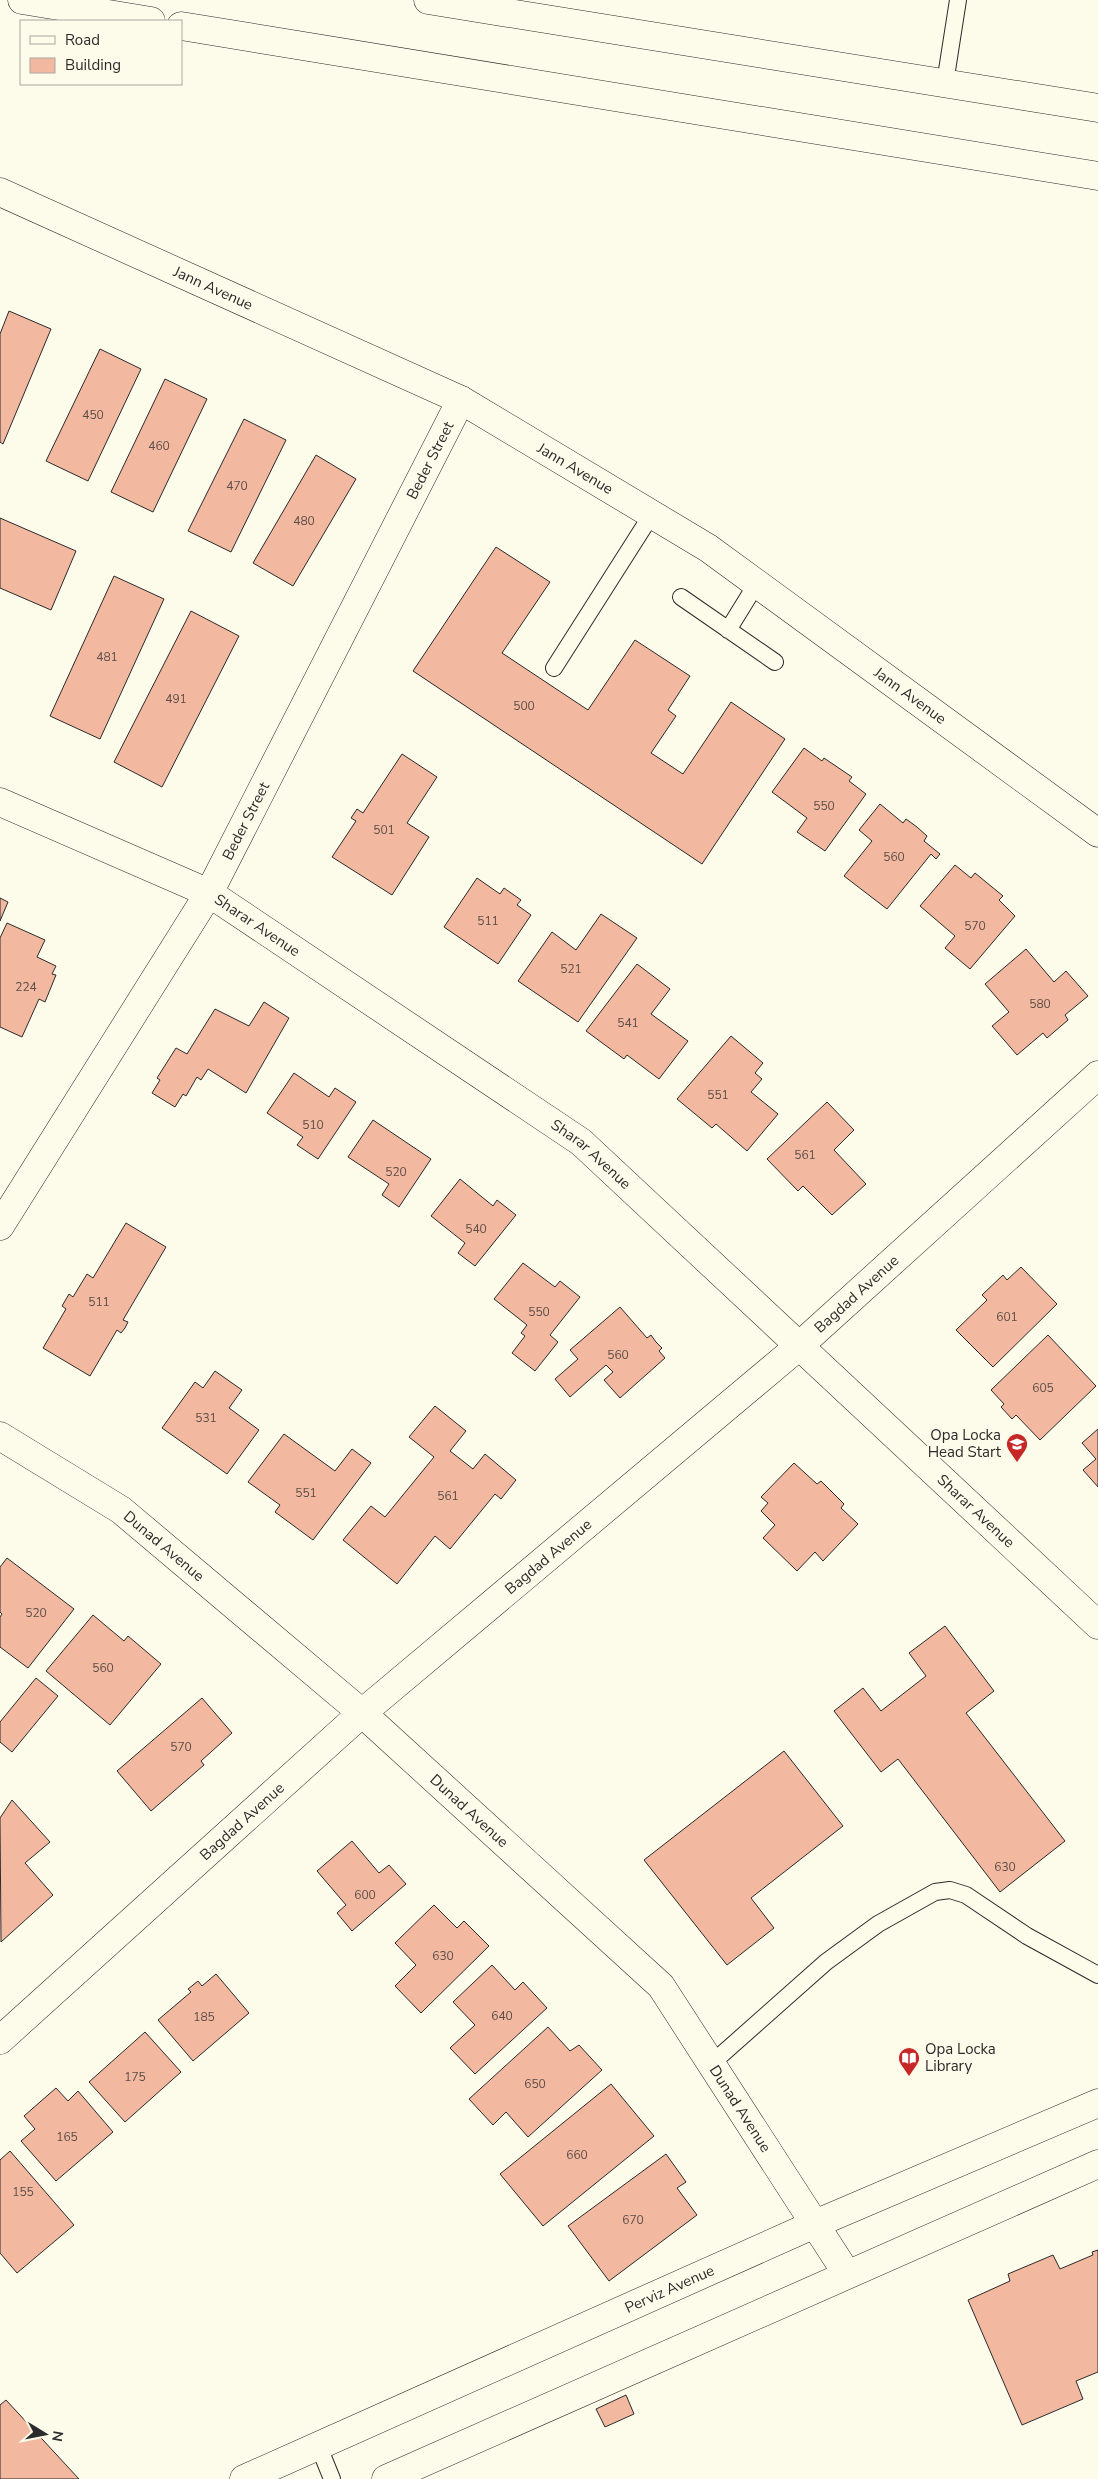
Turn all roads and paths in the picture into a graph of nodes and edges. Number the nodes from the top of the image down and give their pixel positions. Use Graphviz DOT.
graph roads {
  1 [pos="22,0"];
  2 [pos="428,0"];
  3 [pos="958,0"];
  4 [pos="146,20"];
  5 [pos="182,26"];
  6 [pos="945,83"];
  7 [pos="1098,108"];
  8 [pos="1098,176"];
  9 [pos="0,192"];
  10 [pos="461,400"];
  11 [pos="652,514"];
  12 [pos="757,583"];
  13 [pos="681,597"];
  14 [pos="728,630"];
  15 [pos="775,662"];
  16 [pos="554,668"];
  17 [pos="0,802"];
  18 [pos="1098,833"];
  19 [pos="209,893"];
  20 [pos="1098,1075"];
  21 [pos="0,1226"];
  22 [pos="798,1347"];
  23 [pos="0,1436"];
  24 [pos="1098,1625"];
  25 [pos="362,1713"];
  26 [pos="1098,1974"];
  27 [pos="0,2040"];
  28 [pos="711,2064"];
  29 [pos="1098,2103"];
  30 [pos="1098,2164"];
  31 [pos="814,2224"];
  32 [pos="847,2274"];
  33 [pos="318,2447"];
  34 [pos="244,2479"];
  35 [pos="332,2479"];
  36 [pos="386,2479"];
  1 -- 4 [label="street"];
  2 -- 6 [label="street"];
  3 -- 6 [label="lane"];
  5 -- 8 [label="street"];
  6 -- 7 [label="street"];
  9 -- 10 [label="street, Jann Avenue"];
  10 -- 11 [label="street, Jann Avenue"];
  10 -- 19 [label="street, Beder Street"];
  11 -- 12 [label="street, Jann Avenue"];
  11 -- 16 [label="lane"];
  12 -- 14 [label="lane"];
  12 -- 18 [label="street, Jann Avenue"];
  13 -- 14 [label="lane"];
  14 -- 15 [label="lane"];
  17 -- 19 [label="street, Sharar Avenue"];
  19 -- 21 [label="street, Beder Street"];
  19 -- 22 [label="street, Sharar Avenue"];
  20 -- 22 [label="street, Bagdad Avenue"];
  22 -- 24 [label="street, Sharar Avenue"];
  22 -- 25 [label="street, Bagdad Avenue"];
  23 -- 25 [label="street, Dunad Avenue"];
  25 -- 27 [label="street, Bagdad Avenue"];
  25 -- 28 [label="street, Dunad Avenue"];
  26 -- 28 [label="lane"];
  28 -- 31 [label="street, Dunad Avenue"];
  29 -- 31 [label="street, Perviz Avenue"];
  30 -- 32 [label="street"];
  31 -- 32 [label="street, Dunad Avenue"];
  31 -- 33 [label="street, Perviz Avenue"];
  32 -- 36 [label="street"];
  33 -- 34 [label="street, Perviz Avenue"];
  33 -- 35 [label="lane"];
}
